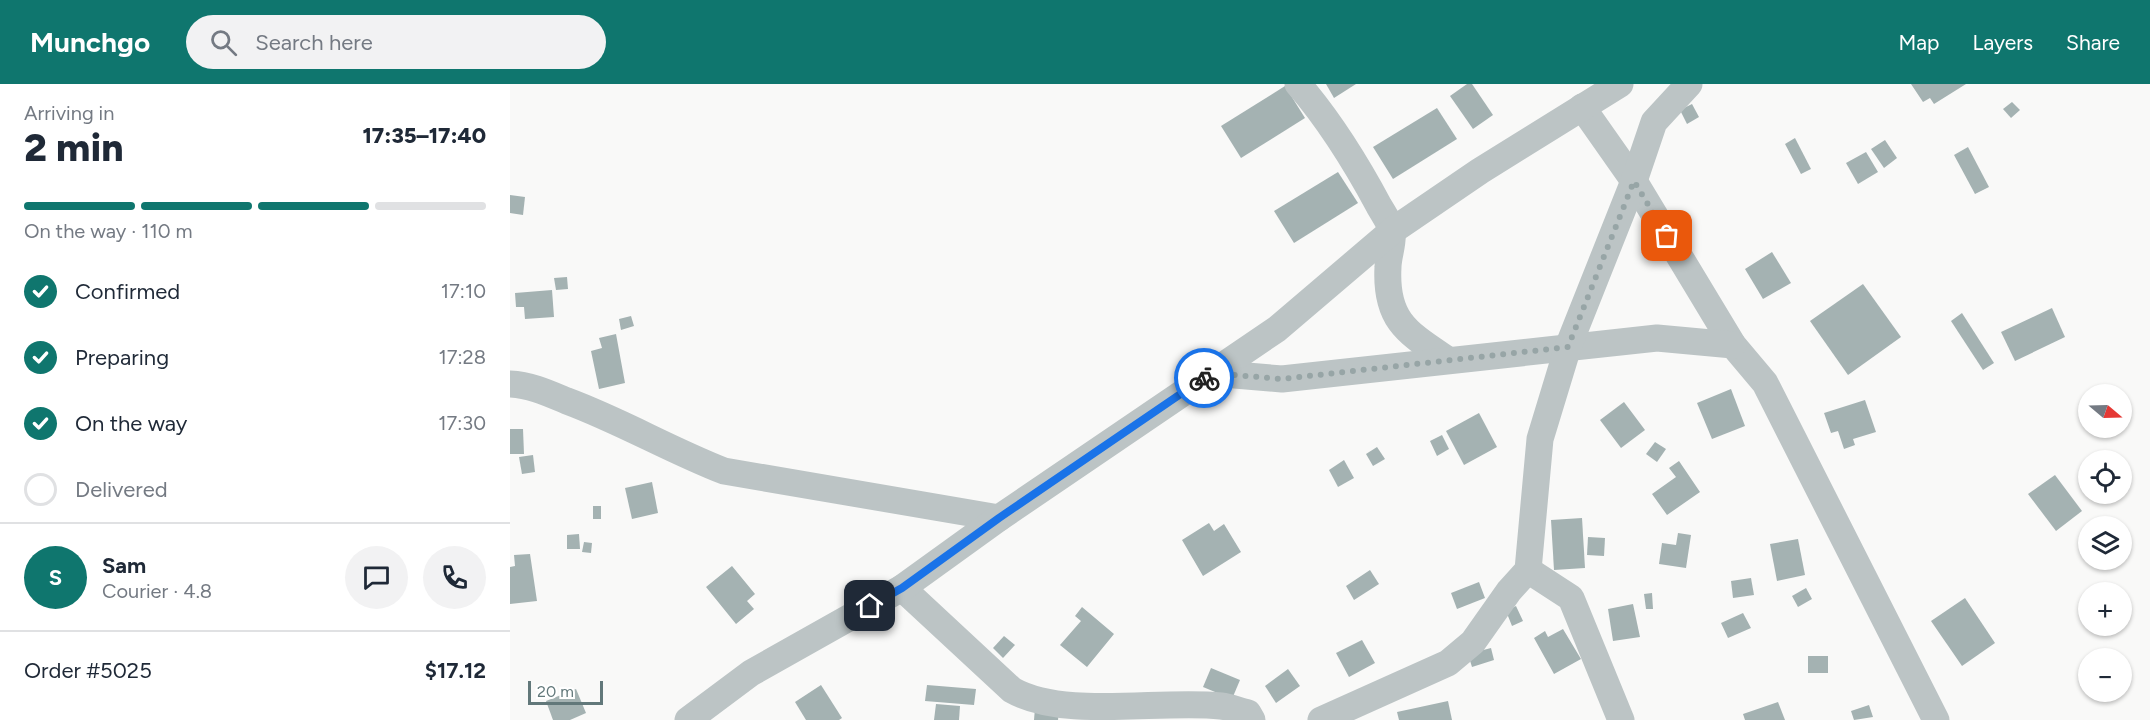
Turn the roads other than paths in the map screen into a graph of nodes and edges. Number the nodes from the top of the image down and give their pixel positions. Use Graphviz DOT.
graph roads {
  1 [pos="1298,84"];
  2 [pos="1620,84"];
  3 [pos="1689,84"];
  4 [pos="1582,106"];
  5 [pos="1634,181"];
  6 [pos="1392,231"];
  7 [pos="1733,345"];
  8 [pos="1568,347"];
  9 [pos="1448,360"];
  10 [pos="1211,373"];
  11 [pos="510,384"];
  12 [pos="999,518"];
  13 [pos="1528,570"];
  14 [pos="902,588"];
  15 [pos="688,720"];
  16 [pos="1252,720"];
  17 [pos="1321,720"];
  18 [pos="1621,720"];
  19 [pos="1936,720"];
  1 -- 6 [label="street"];
  2 -- 4 [label="street"];
  3 -- 5 [label="street"];
  4 -- 5 [label="street"];
  4 -- 6 [label="street"];
  5 -- 7 [label="street"];
  5 -- 8 [label="street"];
  6 -- 9 [label="street"];
  6 -- 10 [label="street"];
  7 -- 8 [label="street"];
  7 -- 19 [label="street"];
  8 -- 9 [label="street"];
  8 -- 13 [label="street"];
  9 -- 10 [label="street"];
  10 -- 12 [label="street"];
  11 -- 12 [label="street"];
  12 -- 14 [label="street"];
  13 -- 17 [label="street"];
  13 -- 18 [label="street"];
  14 -- 15 [label="street"];
  14 -- 16 [label="street"];
}
